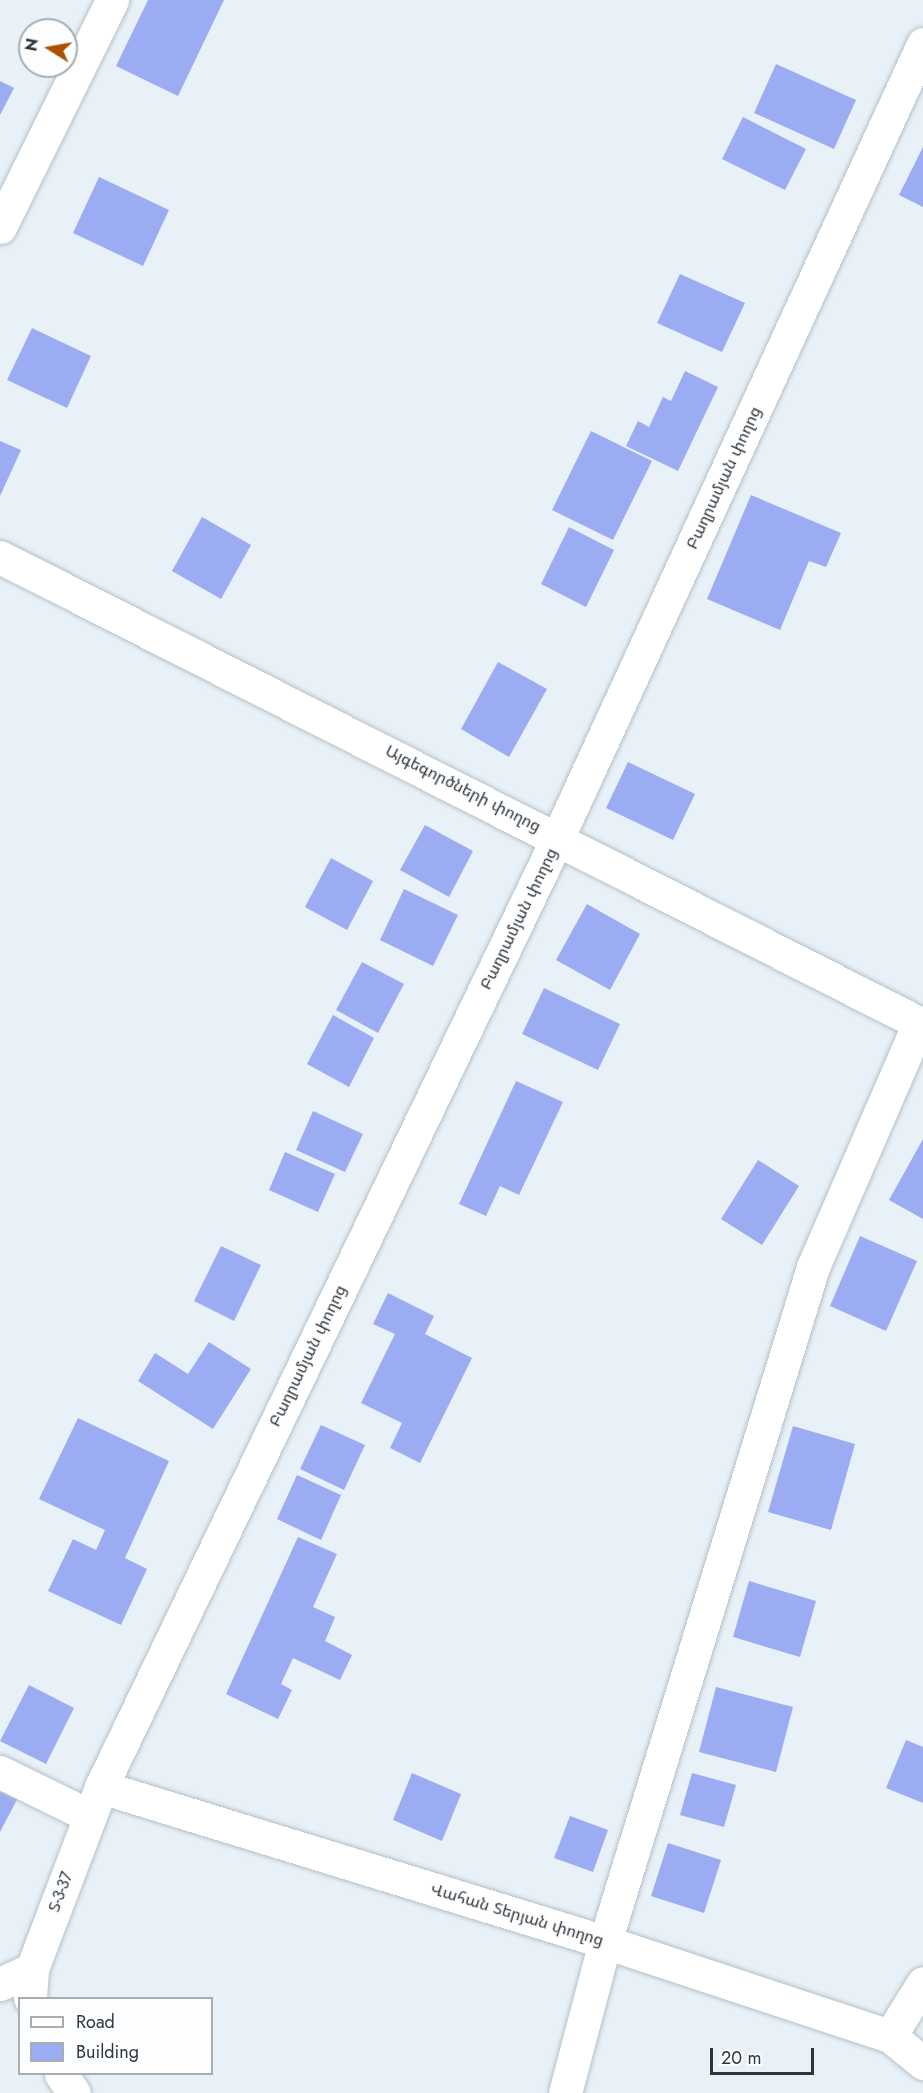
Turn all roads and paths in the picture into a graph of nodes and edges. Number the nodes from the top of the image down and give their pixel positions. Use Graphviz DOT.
graph roads {
  1 [pos="112,0"];
  2 [pos="923,44"];
  3 [pos="0,227"];
  4 [pos="0,557"];
  5 [pos="558,837"];
  6 [pos="921,1024"];
  7 [pos="0,1772"];
  8 [pos="95,1801"];
  9 [pos="605,1942"];
  10 [pos="923,1983"];
  11 [pos="0,1984"];
  12 [pos="31,1984"];
  13 [pos="890,2036"];
  14 [pos="923,2063"];
  15 [pos="62,2075"];
  16 [pos="74,2093"];
  17 [pos="565,2093"];
  1 -- 3 [label="street"];
  2 -- 5 [label="street, Բաղրամյան փողոց / Տ-3-37"];
  4 -- 5 [label="street, Այգեգործների փողոց"];
  5 -- 6 [label="street, Այգեգործների փողոց"];
  5 -- 8 [label="street, Բաղրամյան փողոց / Տ-3-37"];
  6 -- 9 [label="street"];
  7 -- 8 [label="street, Վահան Տերյան փողոց"];
  8 -- 9 [label="street, Վահան Տերյան փողոց"];
  8 -- 12 [label="street, Տ-3-37 / Տ-3-37"];
  9 -- 13 [label="street, Վահան Տերյան փողոց"];
  9 -- 17 [label="street"];
  10 -- 13 [label="street"];
  11 -- 12 [label="street"];
  13 -- 14 [label="street, Վահան Տերյան փողոց"];
  15 -- 16 [label="street"];
}
